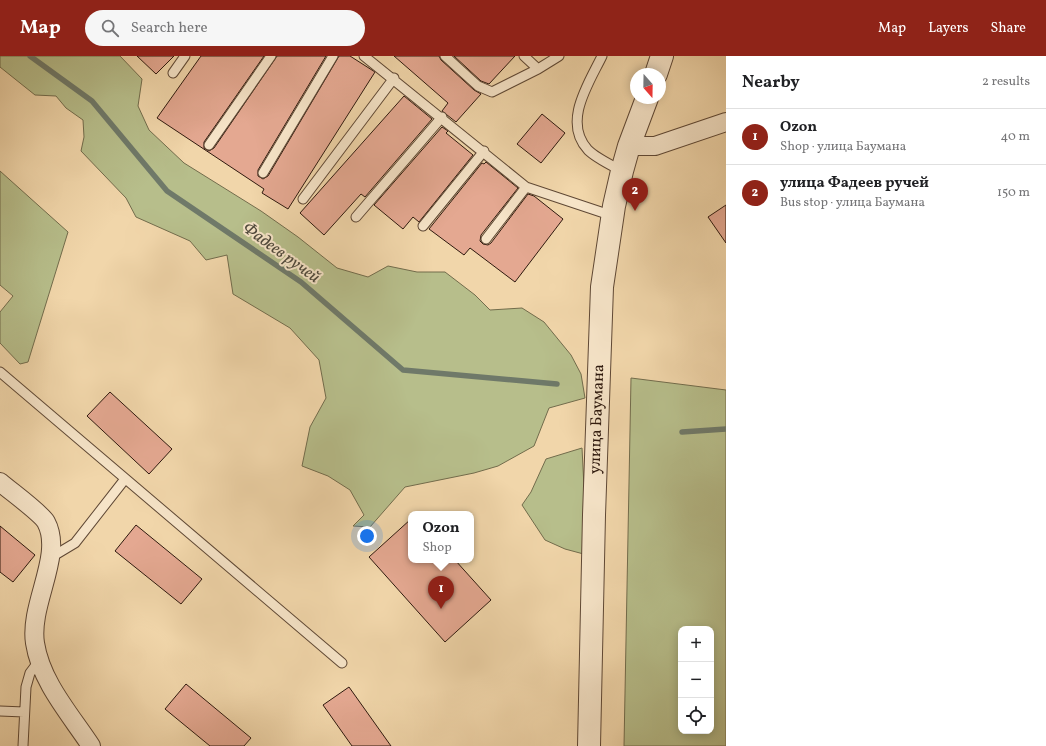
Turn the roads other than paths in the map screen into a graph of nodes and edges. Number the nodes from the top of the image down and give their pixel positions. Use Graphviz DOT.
graph roads {
  1 [pos="185,56"];
  2 [pos="271,56"];
  3 [pos="333,56"];
  4 [pos="364,56"];
  5 [pos="445,56"];
  6 [pos="524,56"];
  7 [pos="559,56"];
  8 [pos="602,56"];
  9 [pos="662,56"];
  10 [pos="658,68"];
  11 [pos="538,69"];
  12 [pos="173,73"];
  13 [pos="394,78"];
  14 [pos="644,104"];
  15 [pos="442,118"];
  16 [pos="726,122"];
  17 [pos="210,145"];
  18 [pos="629,146"];
  19 [pos="484,151"];
  20 [pos="622,171"];
  21 [pos="263,174"];
  22 [pos="526,187"];
  23 [pos="303,199"];
  24 [pos="613,216"];
  25 [pos="356,218"];
  26 [pos="423,226"];
  27 [pos="486,239"];
  28 [pos="0,372"];
  29 [pos="125,479"];
  30 [pos="0,482"];
  31 [pos="50,558"];
  32 [pos="39,661"];
  33 [pos="342,663"];
  34 [pos="0,711"];
  35 [pos="24,712"];
  36 [pos="23,746"];
  37 [pos="91,746"];
  38 [pos="590,746"];
  1 -- 12 [label="lane"];
  2 -- 17 [label="lane"];
  3 -- 21 [label="lane"];
  4 -- 13 [label="lane"];
  5 -- 11 [label="lane"];
  6 -- 11 [label="lane"];
  7 -- 11 [label="lane"];
  8 -- 20 [label="lane"];
  9 -- 10 [label="street"];
  13 -- 15 [label="lane"];
  13 -- 23 [label="lane"];
  14 -- 18 [label="street, улица Баумана"];
  15 -- 19 [label="lane"];
  15 -- 25 [label="lane"];
  16 -- 18 [label="street"];
  18 -- 20 [label="street, улица Баумана"];
  19 -- 22 [label="lane"];
  19 -- 26 [label="lane"];
  20 -- 24 [label="street, улица Баумана"];
  22 -- 24 [label="lane"];
  22 -- 27 [label="lane"];
  24 -- 38 [label="street, улица Баумана"];
  28 -- 29 [label="lane"];
  29 -- 31 [label="lane"];
  29 -- 33 [label="lane"];
  30 -- 31 [label="street"];
  31 -- 32 [label="street"];
  32 -- 35 [label="lane"];
  32 -- 37 [label="street"];
  34 -- 35 [label="lane"];
  35 -- 36 [label="lane"];
}
